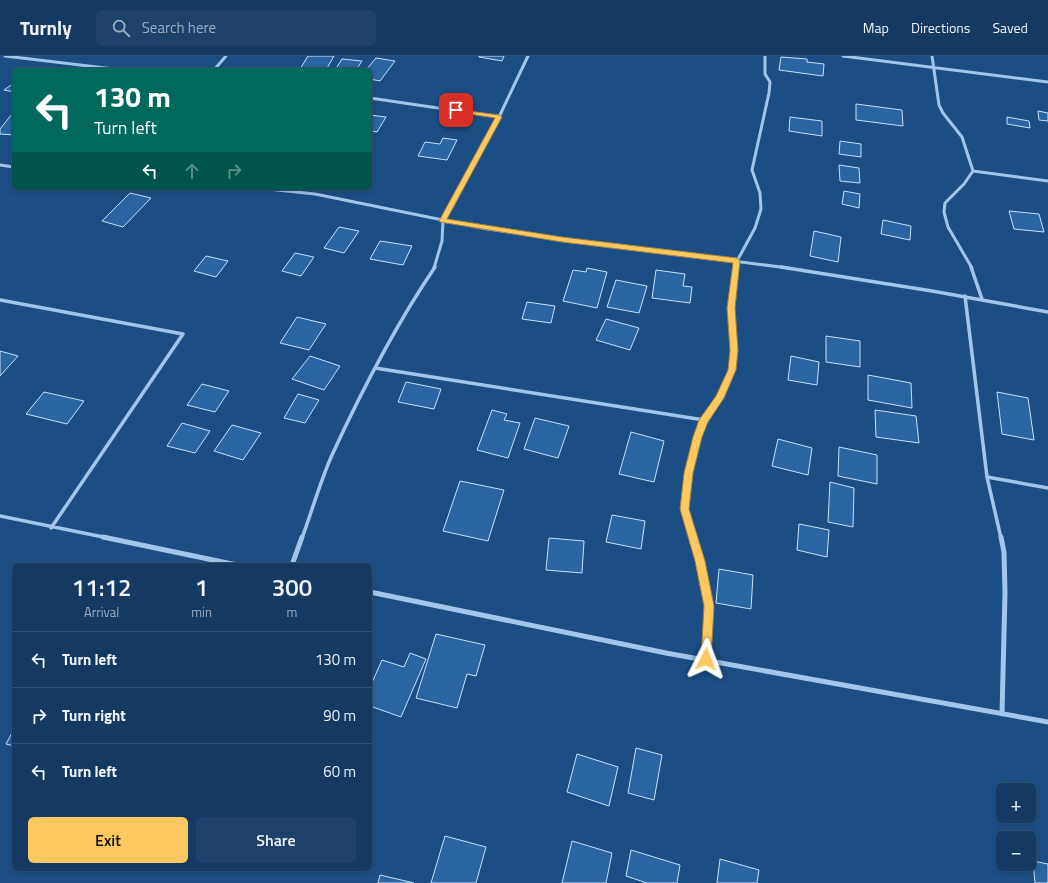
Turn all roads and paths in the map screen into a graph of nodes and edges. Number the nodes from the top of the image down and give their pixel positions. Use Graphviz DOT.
graph roads {
  1 [pos="5,56"];
  2 [pos="226,56"];
  3 [pos="528,56"];
  4 [pos="765,56"];
  5 [pos="843,56"];
  6 [pos="932,56"];
  7 [pos="936,67"];
  8 [pos="105,68"];
  9 [pos="215,68"];
  10 [pos="1048,82"];
  11 [pos="372,98"];
  12 [pos="499,117"];
  13 [pos="0,165"];
  14 [pos="12,167"];
  15 [pos="972,171"];
  16 [pos="1048,181"];
  17 [pos="294,190"];
  18 [pos="443,221"];
  19 [pos="737,261"];
  20 [pos="965,296"];
  21 [pos="982,299"];
  22 [pos="0,300"];
  23 [pos="1048,312"];
  24 [pos="375,368"];
  25 [pos="704,420"];
  26 [pos="987,476"];
  27 [pos="1048,488"];
  28 [pos="0,516"];
  29 [pos="51,528"];
  30 [pos="227,563"];
  31 [pos="293,563"];
  32 [pos="372,592"];
  33 [pos="706,659"];
  34 [pos="1002,714"];
  35 [pos="1048,722"];
  1 -- 8 [label="street"];
  2 -- 9 [label="street"];
  3 -- 12 [label="street"];
  4 -- 19 [label="street"];
  5 -- 7 [label="street"];
  6 -- 7 [label="street"];
  7 -- 10 [label="street"];
  7 -- 15 [label="street"];
  11 -- 12 [label="street"];
  12 -- 18 [label="street"];
  13 -- 14 [label="street"];
  15 -- 16 [label="street"];
  15 -- 21 [label="street"];
  17 -- 18 [label="street"];
  18 -- 19 [label="street"];
  18 -- 24 [label="street"];
  19 -- 20 [label="street"];
  19 -- 25 [label="street"];
  20 -- 21 [label="street"];
  20 -- 26 [label="street"];
  21 -- 23 [label="street"];
  22 -- 29 [label="street"];
  24 -- 25 [label="street"];
  24 -- 31 [label="street"];
  25 -- 33 [label="street"];
  26 -- 27 [label="street"];
  26 -- 34 [label="street"];
  28 -- 29 [label="street"];
  29 -- 30 [label="street"];
  32 -- 33 [label="street"];
  33 -- 34 [label="street"];
  34 -- 35 [label="street"];
}
